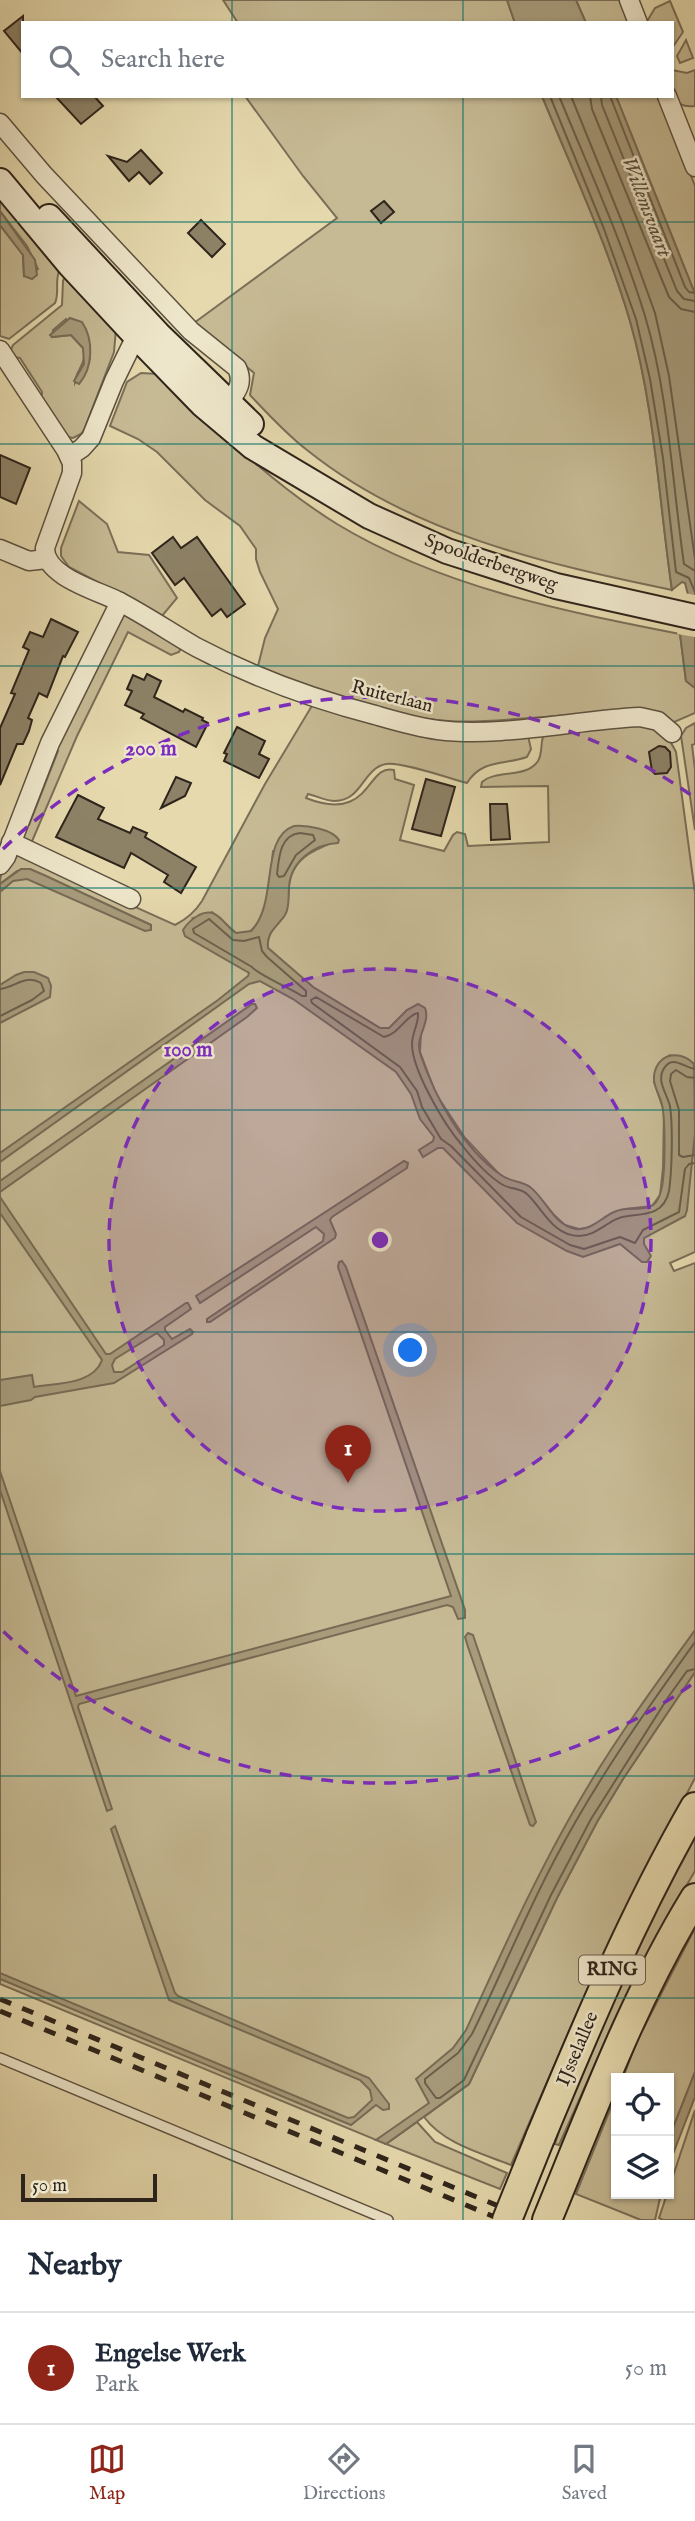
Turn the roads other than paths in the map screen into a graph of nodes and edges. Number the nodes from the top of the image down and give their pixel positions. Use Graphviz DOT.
graph roads {
  1 [pos="629,0"];
  2 [pos="637,21"];
  3 [pos="668,98"];
  4 [pos="0,124"];
  5 [pos="0,163"];
  6 [pos="695,167"];
  7 [pos="0,181"];
  8 [pos="141,328"];
  9 [pos="0,350"];
  10 [pos="228,404"];
  11 [pos="70,456"];
  12 [pos="301,474"];
  13 [pos="0,549"];
  14 [pos="47,559"];
  15 [pos="120,602"];
  16 [pos="695,617"];
  17 [pos="672,733"];
  18 [pos="11,842"];
  19 [pos="0,865"];
  20 [pos="131,899"];
  21 [pos="695,1807"];
  22 [pos="695,1898"];
  23 [pos="0,2058"];
  24 [pos="388,2220"];
  25 [pos="507,2220"];
  26 [pos="547,2220"];
  1 -- 2 [label="street"];
  3 -- 6 [label="street"];
  4 -- 10 [label="street"];
  5 -- 8 [label="main road, Spoolderbergweg"];
  7 -- 8 [label="main road, Spoolderbergweg"];
  8 -- 10 [label="main road, Spoolderbergweg"];
  8 -- 11 [label="street"];
  8 -- 12 [label="main road, Spoolderbergweg"];
  9 -- 11 [label="street"];
  10 -- 12 [label="main road, Spoolderbergweg"];
  11 -- 14 [label="street"];
  12 -- 16 [label="main road, Spoolderbergweg"];
  13 -- 14 [label="street"];
  14 -- 15 [label="street, Ruiterlaan"];
  15 -- 17 [label="street, Ruiterlaan"];
  15 -- 18 [label="street"];
  18 -- 19 [label="street"];
  18 -- 20 [label="street"];
  21 -- 25 [label="main road, IJsselallee / RING, bridge"];
  22 -- 26 [label="main road, IJsselallee / RING"];
  23 -- 24 [label="lane"];
}
